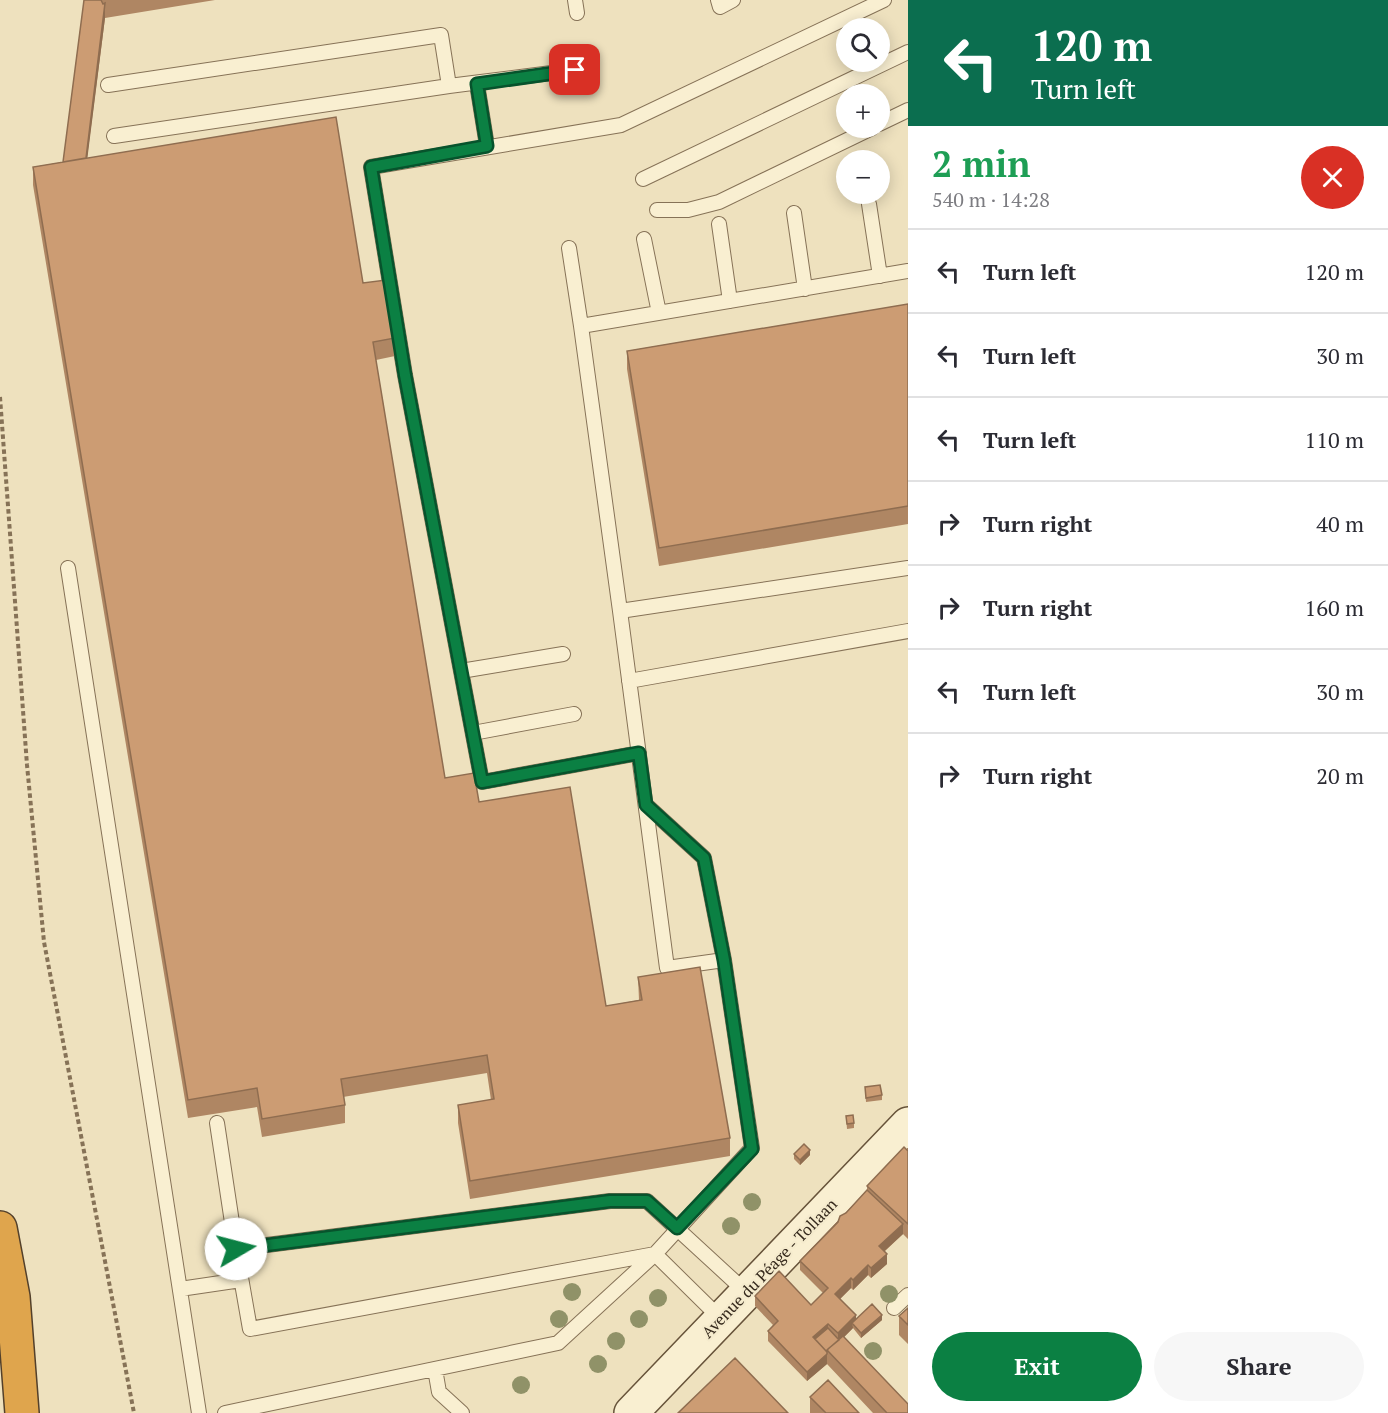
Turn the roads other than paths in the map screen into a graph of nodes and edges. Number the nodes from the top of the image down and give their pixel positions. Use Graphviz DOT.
graph roads {
  1 [pos="718,0"];
  2 [pos="733,0"];
  3 [pos="885,0"];
  4 [pos="908,52"];
  5 [pos="575,70"];
  6 [pos="477,84"];
  7 [pos="108,85"];
  8 [pos="449,86"];
  9 [pos="908,110"];
  10 [pos="890,119"];
  11 [pos="114,136"];
  12 [pos="851,138"];
  13 [pos="487,146"];
  14 [pos="643,179"];
  15 [pos="869,204"];
  16 [pos="657,210"];
  17 [pos="794,213"];
  18 [pos="719,224"];
  19 [pos="644,239"];
  20 [pos="569,248"];
  21 [pos="908,271"];
  22 [pos="880,276"];
  23 [pos="806,289"];
  24 [pos="729,301"];
  25 [pos="659,313"];
  26 [pos="581,326"];
  27 [pos="69,568"];
  28 [pos="908,568"];
  29 [pos="620,611"];
  30 [pos="908,631"];
  31 [pos="563,654"];
  32 [pos="462,671"];
  33 [pos="630,681"];
  34 [pos="574,714"];
  35 [pos="473,733"];
  36 [pos="639,753"];
  37 [pos="646,805"];
  38 [pos="724,960"];
  39 [pos="217,1123"];
  40 [pos="908,1124"];
  41 [pos="0,1228"];
  42 [pos="677,1228"];
  43 [pos="236,1249"];
  44 [pos="655,1254"];
  45 [pos="241,1280"];
  46 [pos="180,1288"];
  47 [pos="746,1293"];
  48 [pos="908,1295"];
  49 [pos="894,1308"];
  50 [pos="721,1319"];
  51 [pos="0,1362"];
  52 [pos="435,1369"];
  53 [pos="16,1413"];
  54 [pos="22,1413"];
  55 [pos="199,1413"];
  56 [pos="225,1413"];
  57 [pos="462,1413"];
  58 [pos="631,1413"];
  1 -- 2 [label="lane"];
  3 -- 13 [label="lane"];
  4 -- 14 [label="lane"];
  5 -- 6 [label="lane"];
  6 -- 8 [label="lane"];
  6 -- 13 [label="lane"];
  7 -- 8 [label="lane"];
  8 -- 11 [label="lane"];
  9 -- 10 [label="lane"];
  12 -- 16 [label="lane"];
  13 -- 32 [label="lane"];
  15 -- 22 [label="lane"];
  17 -- 23 [label="lane"];
  18 -- 24 [label="lane"];
  19 -- 25 [label="lane"];
  20 -- 26 [label="lane"];
  21 -- 22 [label="lane"];
  22 -- 23 [label="lane"];
  23 -- 24 [label="lane"];
  24 -- 25 [label="lane"];
  25 -- 26 [label="lane"];
  26 -- 29 [label="lane"];
  27 -- 46 [label="lane"];
  28 -- 29 [label="lane"];
  29 -- 33 [label="lane"];
  30 -- 33 [label="lane"];
  31 -- 32 [label="lane"];
  32 -- 35 [label="lane"];
  33 -- 36 [label="lane"];
  34 -- 35 [label="lane"];
  35 -- 36 [label="lane"];
  36 -- 37 [label="lane"];
  37 -- 38 [label="lane"];
  37 -- 38 [label="lane"];
  38 -- 42 [label="lane"];
  39 -- 43 [label="lane"];
  40 -- 47 [label="street, Avenue du Péage - Tollaan"];
  41 -- 54 [label="highway"];
  42 -- 43 [label="lane"];
  42 -- 44 [label="lane"];
  42 -- 47 [label="lane"];
  43 -- 45 [label="lane"];
  44 -- 45 [label="lane"];
  44 -- 50 [label="lane"];
  44 -- 52 [label="lane"];
  45 -- 46 [label="lane"];
  46 -- 55 [label="lane"];
  47 -- 50 [label="street, Avenue du Péage - Tollaan"];
  48 -- 49 [label="lane"];
  50 -- 58 [label="street, Avenue du Péage - Tollaan"];
  51 -- 53 [label="highway"];
  52 -- 56 [label="lane"];
  52 -- 57 [label="lane"];
}
